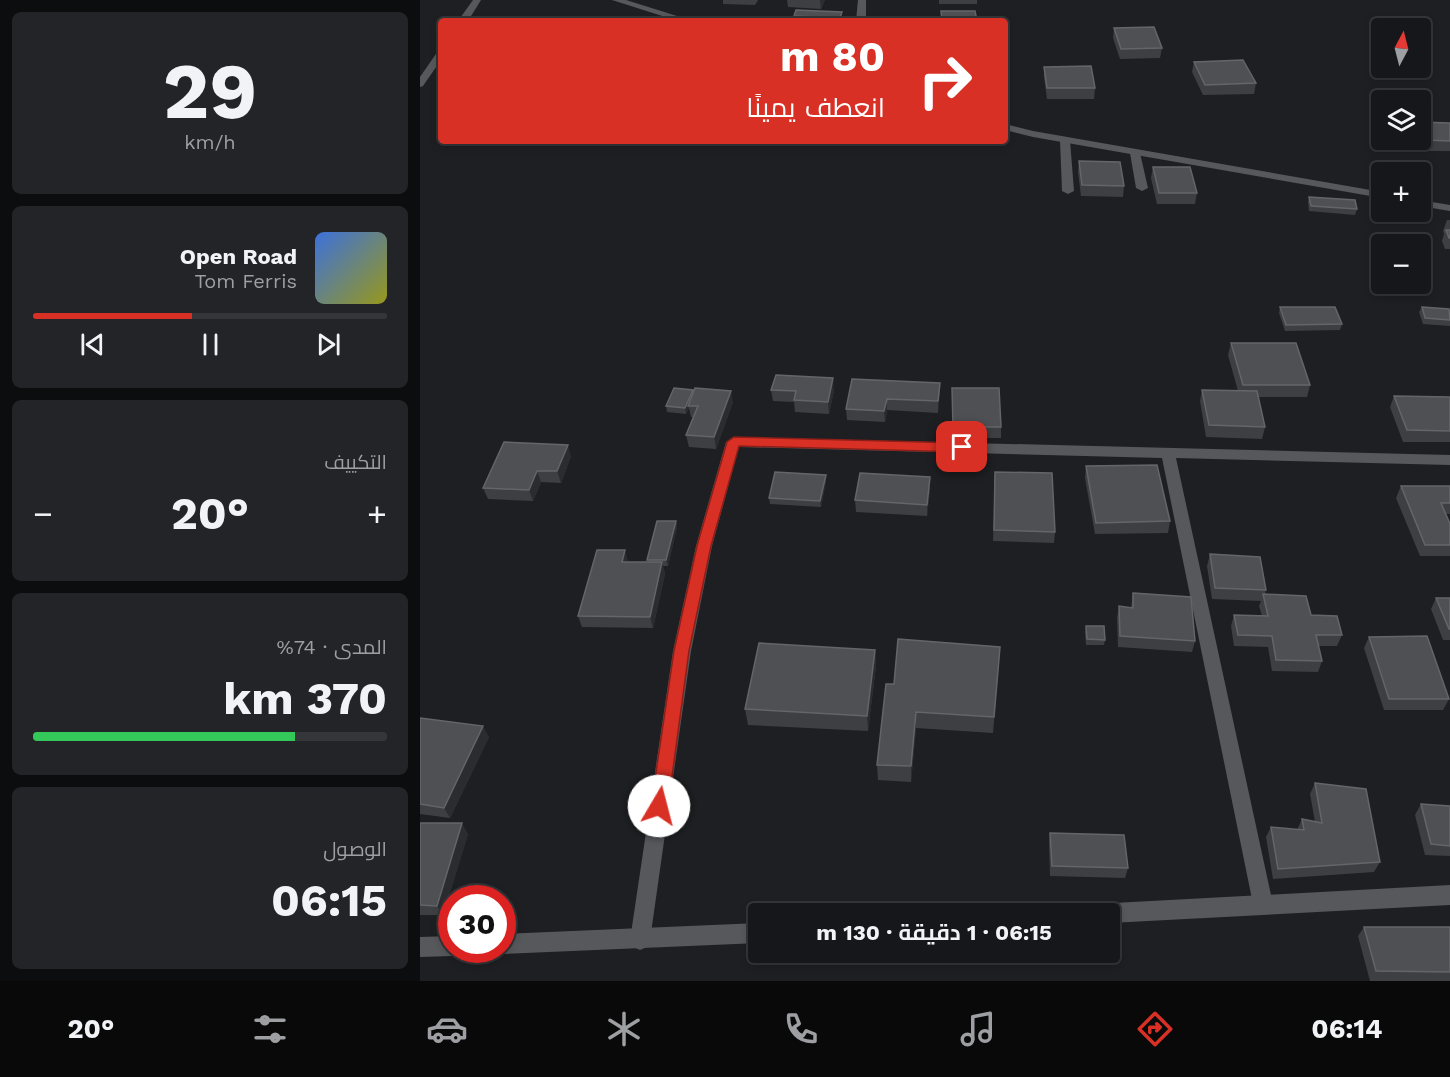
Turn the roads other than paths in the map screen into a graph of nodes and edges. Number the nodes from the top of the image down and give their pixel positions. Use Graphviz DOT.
graph roads {
  1 [pos="477,0"];
  2 [pos="616,0"];
  3 [pos="862,0"];
  4 [pos="465,18"];
  5 [pos="678,18"];
  6 [pos="861,18"];
  7 [pos="438,57"];
  8 [pos="420,84"];
  9 [pos="1008,128"];
  10 [pos="1065,140"];
  11 [pos="1136,153"];
  12 [pos="1142,188"];
  13 [pos="1068,191"];
  14 [pos="1371,193"];
  15 [pos="1431,205"];
  16 [pos="1450,208"];
  17 [pos="1168,453"];
  18 [pos="1450,460"];
  19 [pos="1450,895"];
  20 [pos="1263,904"];
  21 [pos="1120,913"];
  22 [pos="748,934"];
  23 [pos="640,940"];
  24 [pos="516,944"];
  25 [pos="438,946"];
  26 [pos="420,947"];
  1 -- 4 [label="street"];
  2 -- 5 [label="street"];
  3 -- 6 [label="street"];
  7 -- 8 [label="street"];
  9 -- 10 [label="street"];
  10 -- 11 [label="street"];
  10 -- 13 [label="street"];
  11 -- 12 [label="street"];
  11 -- 14 [label="street"];
  15 -- 16 [label="street"];
  17 -- 18 [label="street"];
  17 -- 20 [label="street"];
  17 -- 23 [label="street"];
  19 -- 20 [label="street"];
  20 -- 21 [label="street"];
  22 -- 23 [label="street"];
  23 -- 24 [label="street"];
  25 -- 26 [label="street"];
}
